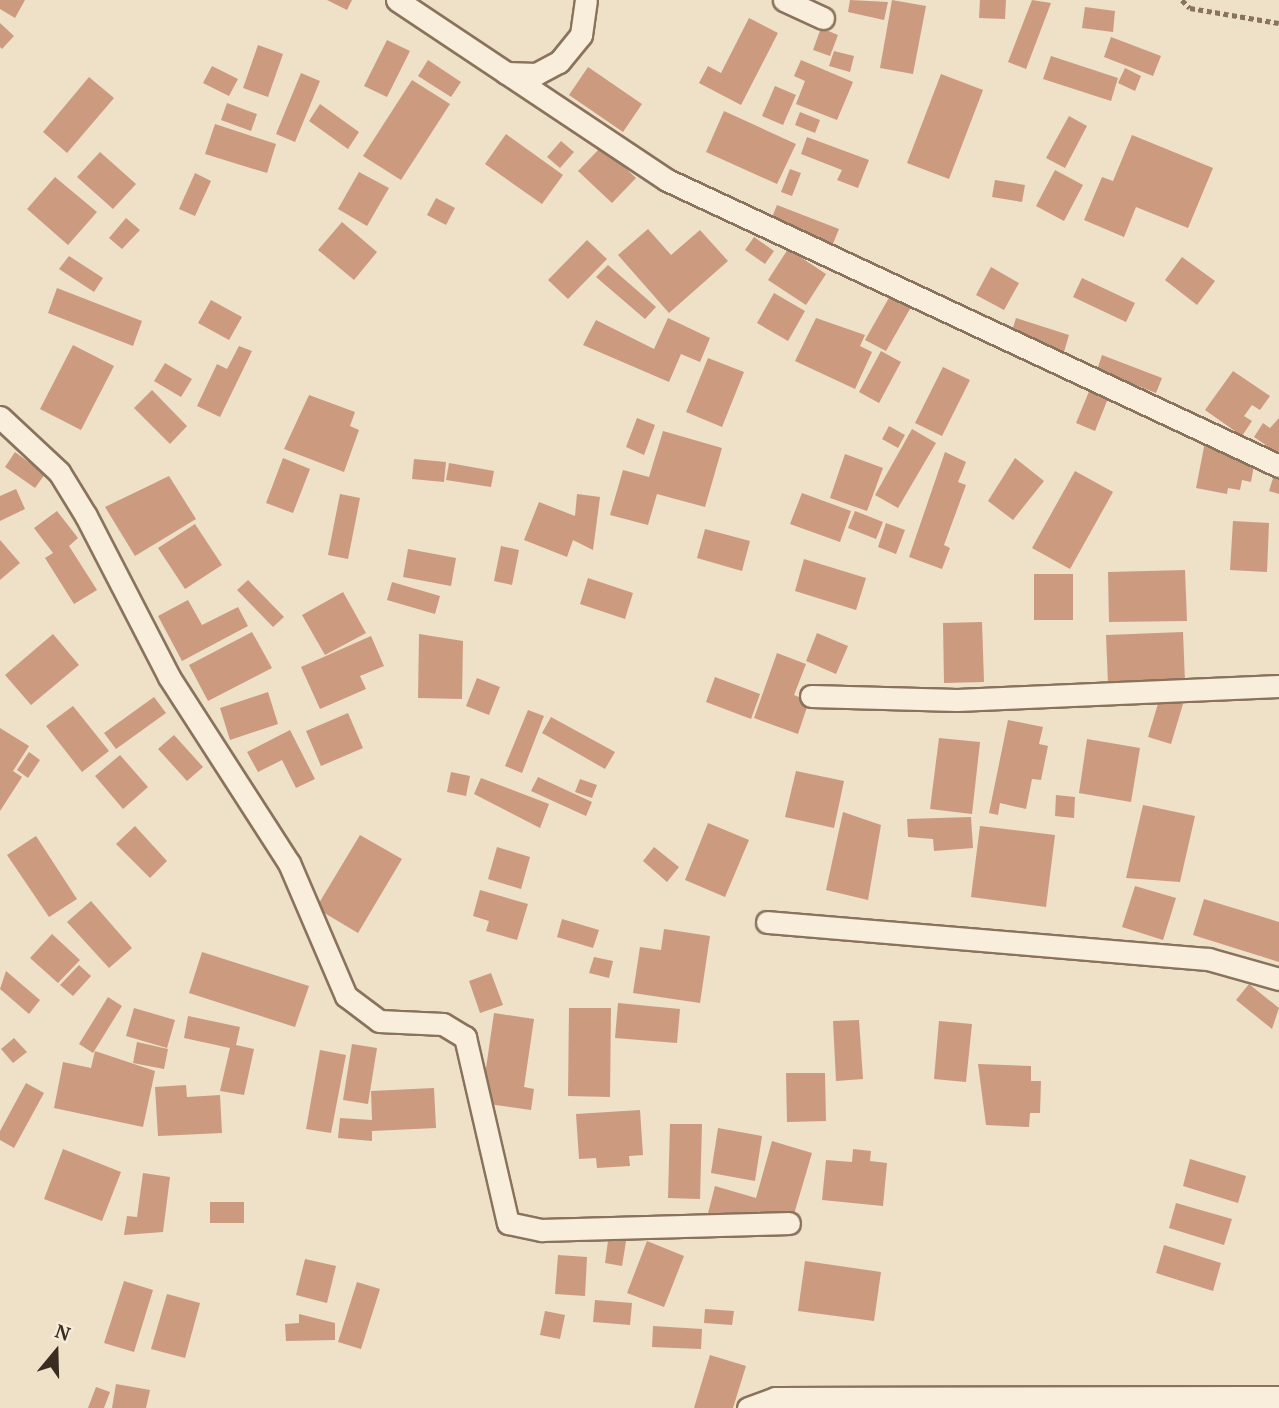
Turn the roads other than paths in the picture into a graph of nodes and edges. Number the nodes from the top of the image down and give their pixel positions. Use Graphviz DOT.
graph roads {
  1 [pos="397,0"];
  2 [pos="586,0"];
  3 [pos="784,0"];
  4 [pos="823,18"];
  5 [pos="506,73"];
  6 [pos="0,417"];
  7 [pos="1279,466"];
  8 [pos="1279,686"];
  9 [pos="811,696"];
  10 [pos="767,922"];
  11 [pos="1279,979"];
  12 [pos="789,1223"];
  13 [pos="1279,1397"];
  14 [pos="748,1408"];
  1 -- 5 [label="street"];
  2 -- 5 [label="street"];
  3 -- 4 [label="street"];
  5 -- 7 [label="street"];
  6 -- 12 [label="street"];
  8 -- 9 [label="street"];
  10 -- 11 [label="street"];
  13 -- 14 [label="street"];
}
